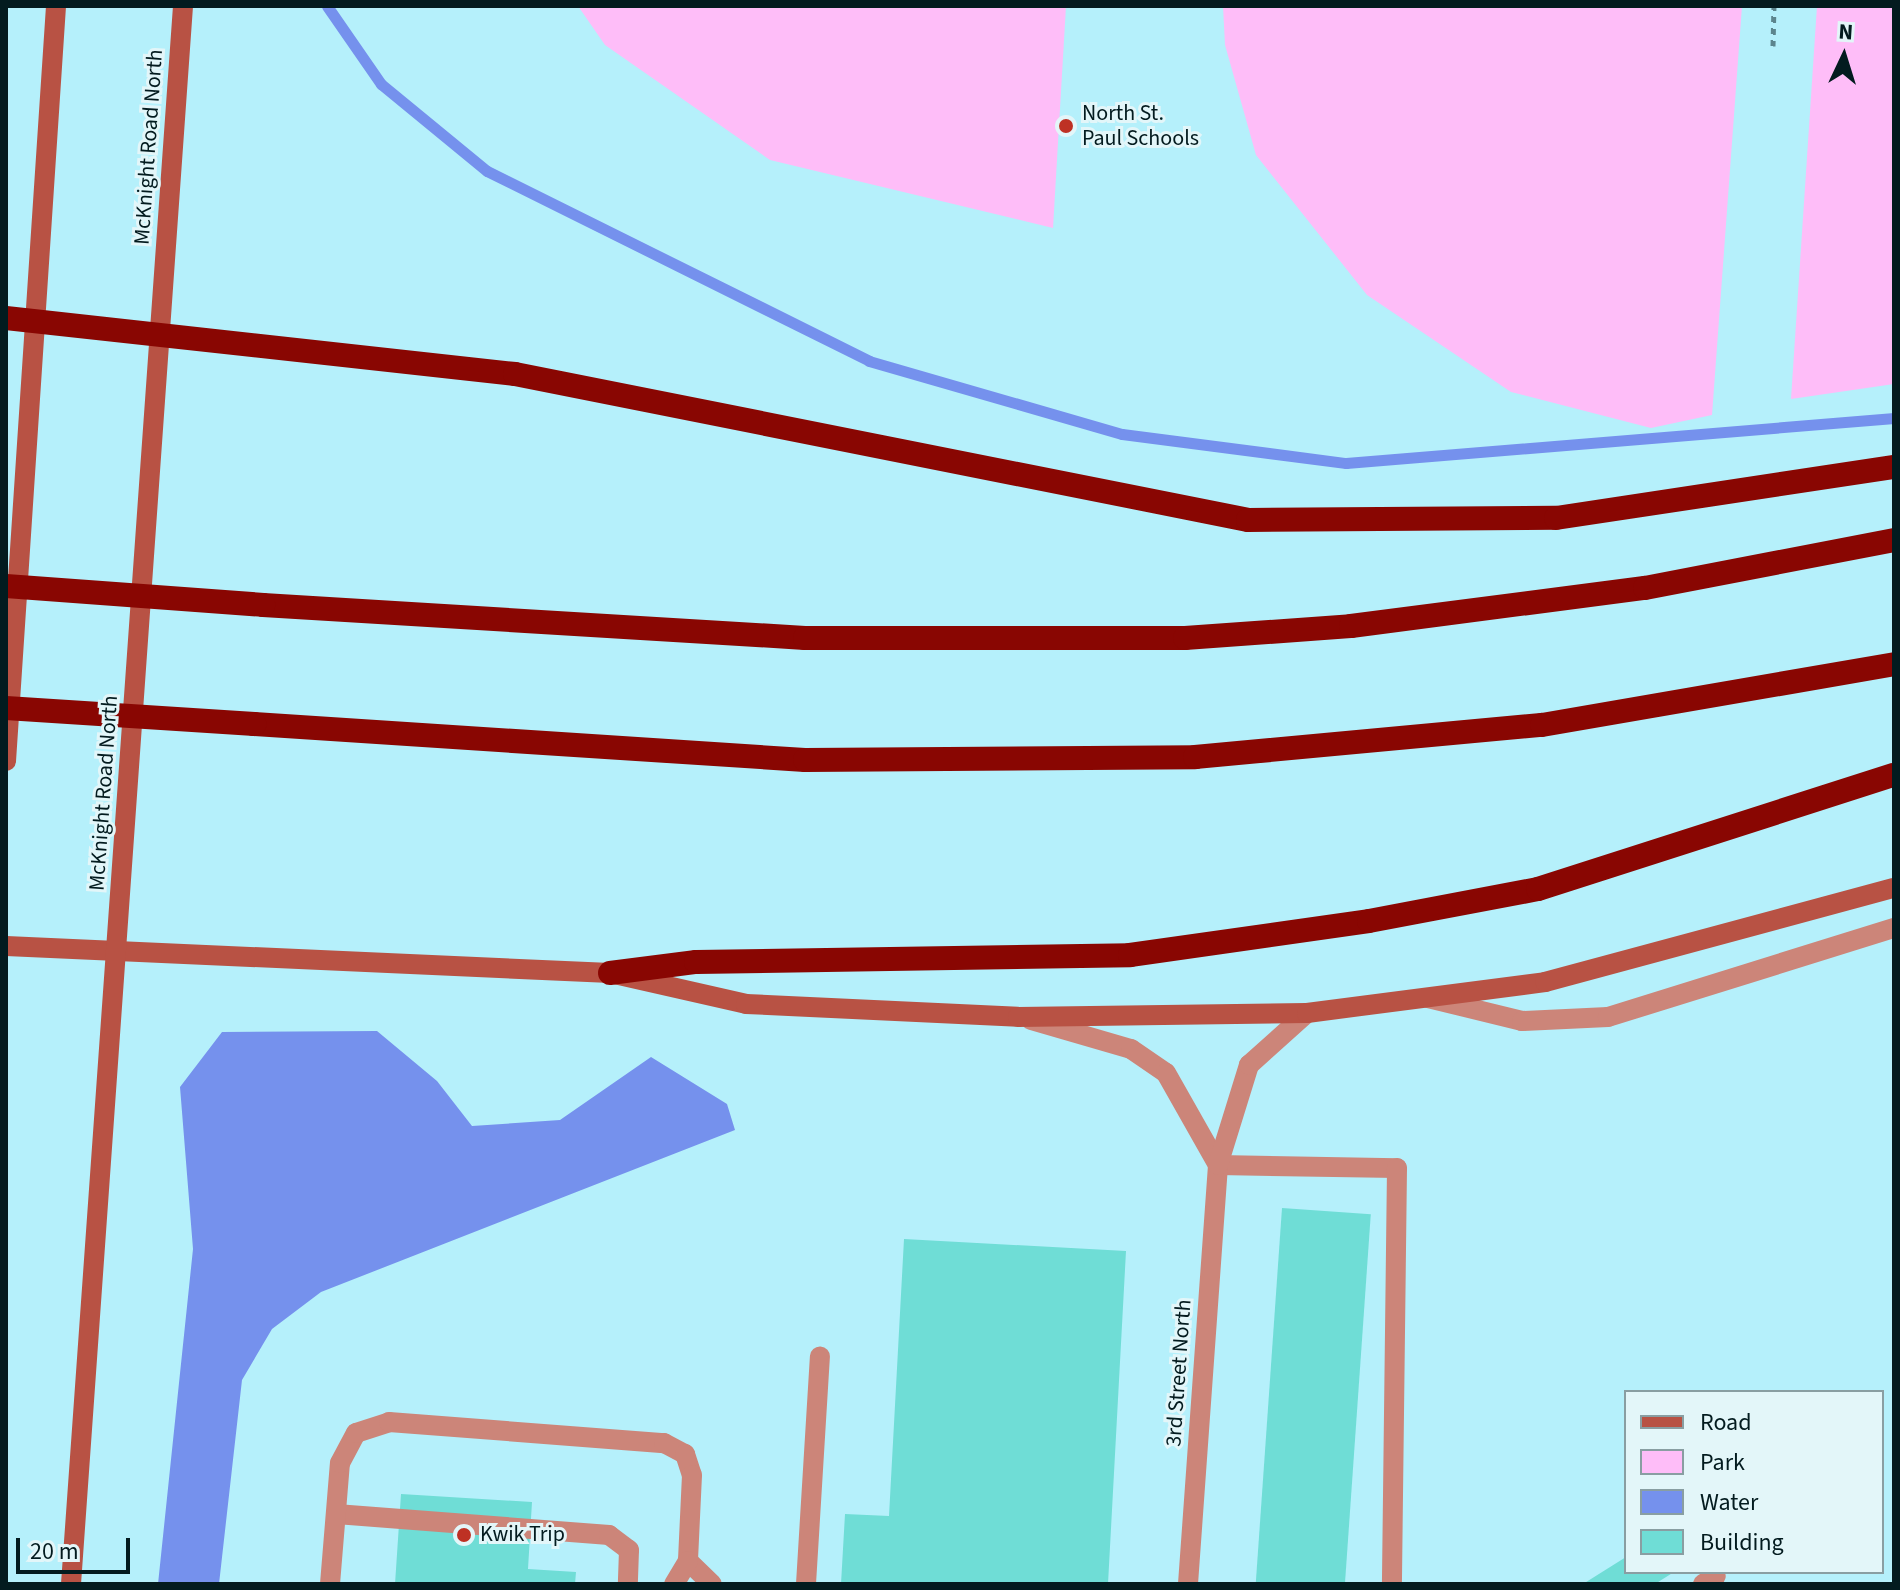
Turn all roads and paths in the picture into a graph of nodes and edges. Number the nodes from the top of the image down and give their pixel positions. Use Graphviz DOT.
graph roads {
  1 [pos="56,6"];
  2 [pos="183,6"];
  3 [pos="1774,6"];
  4 [pos="1773,46"];
  5 [pos="6,318"];
  6 [pos="38,320"];
  7 [pos="161,335"];
  8 [pos="1894,467"];
  9 [pos="1894,540"];
  10 [pos="6,586"];
  11 [pos="1894,664"];
  12 [pos="6,708"];
  13 [pos="6,761"];
  14 [pos="1894,775"];
  15 [pos="1894,888"];
  16 [pos="1894,928"];
  17 [pos="6,946"];
  18 [pos="117,955"];
  19 [pos="610,973"];
  20 [pos="1428,998"];
  21 [pos="1307,1013"];
  22 [pos="1018,1017"];
  23 [pos="1218,1165"];
  24 [pos="820,1356"];
  25 [pos="336,1514"];
  26 [pos="688,1561"];
  27 [pos="71,1584"];
  28 [pos="330,1584"];
  29 [pos="628,1584"];
  30 [pos="674,1584"];
  31 [pos="696,1584"];
  32 [pos="712,1584"];
  33 [pos="806,1584"];
  34 [pos="1188,1584"];
  35 [pos="1392,1584"];
  1 -- 6 [label="street"];
  2 -- 7 [label="street, McKnight Road North"];
  3 -- 4 [label="path"];
  5 -- 6 [label="highway"];
  6 -- 7 [label="highway"];
  6 -- 13 [label="street"];
  7 -- 8 [label="highway"];
  7 -- 18 [label="street, McKnight Road North"];
  9 -- 10 [label="highway, bridge"];
  11 -- 12 [label="highway, bridge"];
  14 -- 19 [label="highway"];
  15 -- 20 [label="street"];
  16 -- 20 [label="street"];
  17 -- 18 [label="street"];
  18 -- 19 [label="street"];
  18 -- 27 [label="street, McKnight Road North"];
  19 -- 22 [label="street"];
  20 -- 21 [label="street"];
  21 -- 22 [label="street"];
  21 -- 23 [label="street, 3rd Street North"];
  22 -- 23 [label="street"];
  23 -- 34 [label="street, 3rd Street North"];
  23 -- 35 [label="street"];
  24 -- 33 [label="street"];
  25 -- 26 [label="street"];
  25 -- 28 [label="street"];
  25 -- 29 [label="street"];
  26 -- 30 [label="street"];
  26 -- 31 [label="street"];
  26 -- 32 [label="street"];
}
